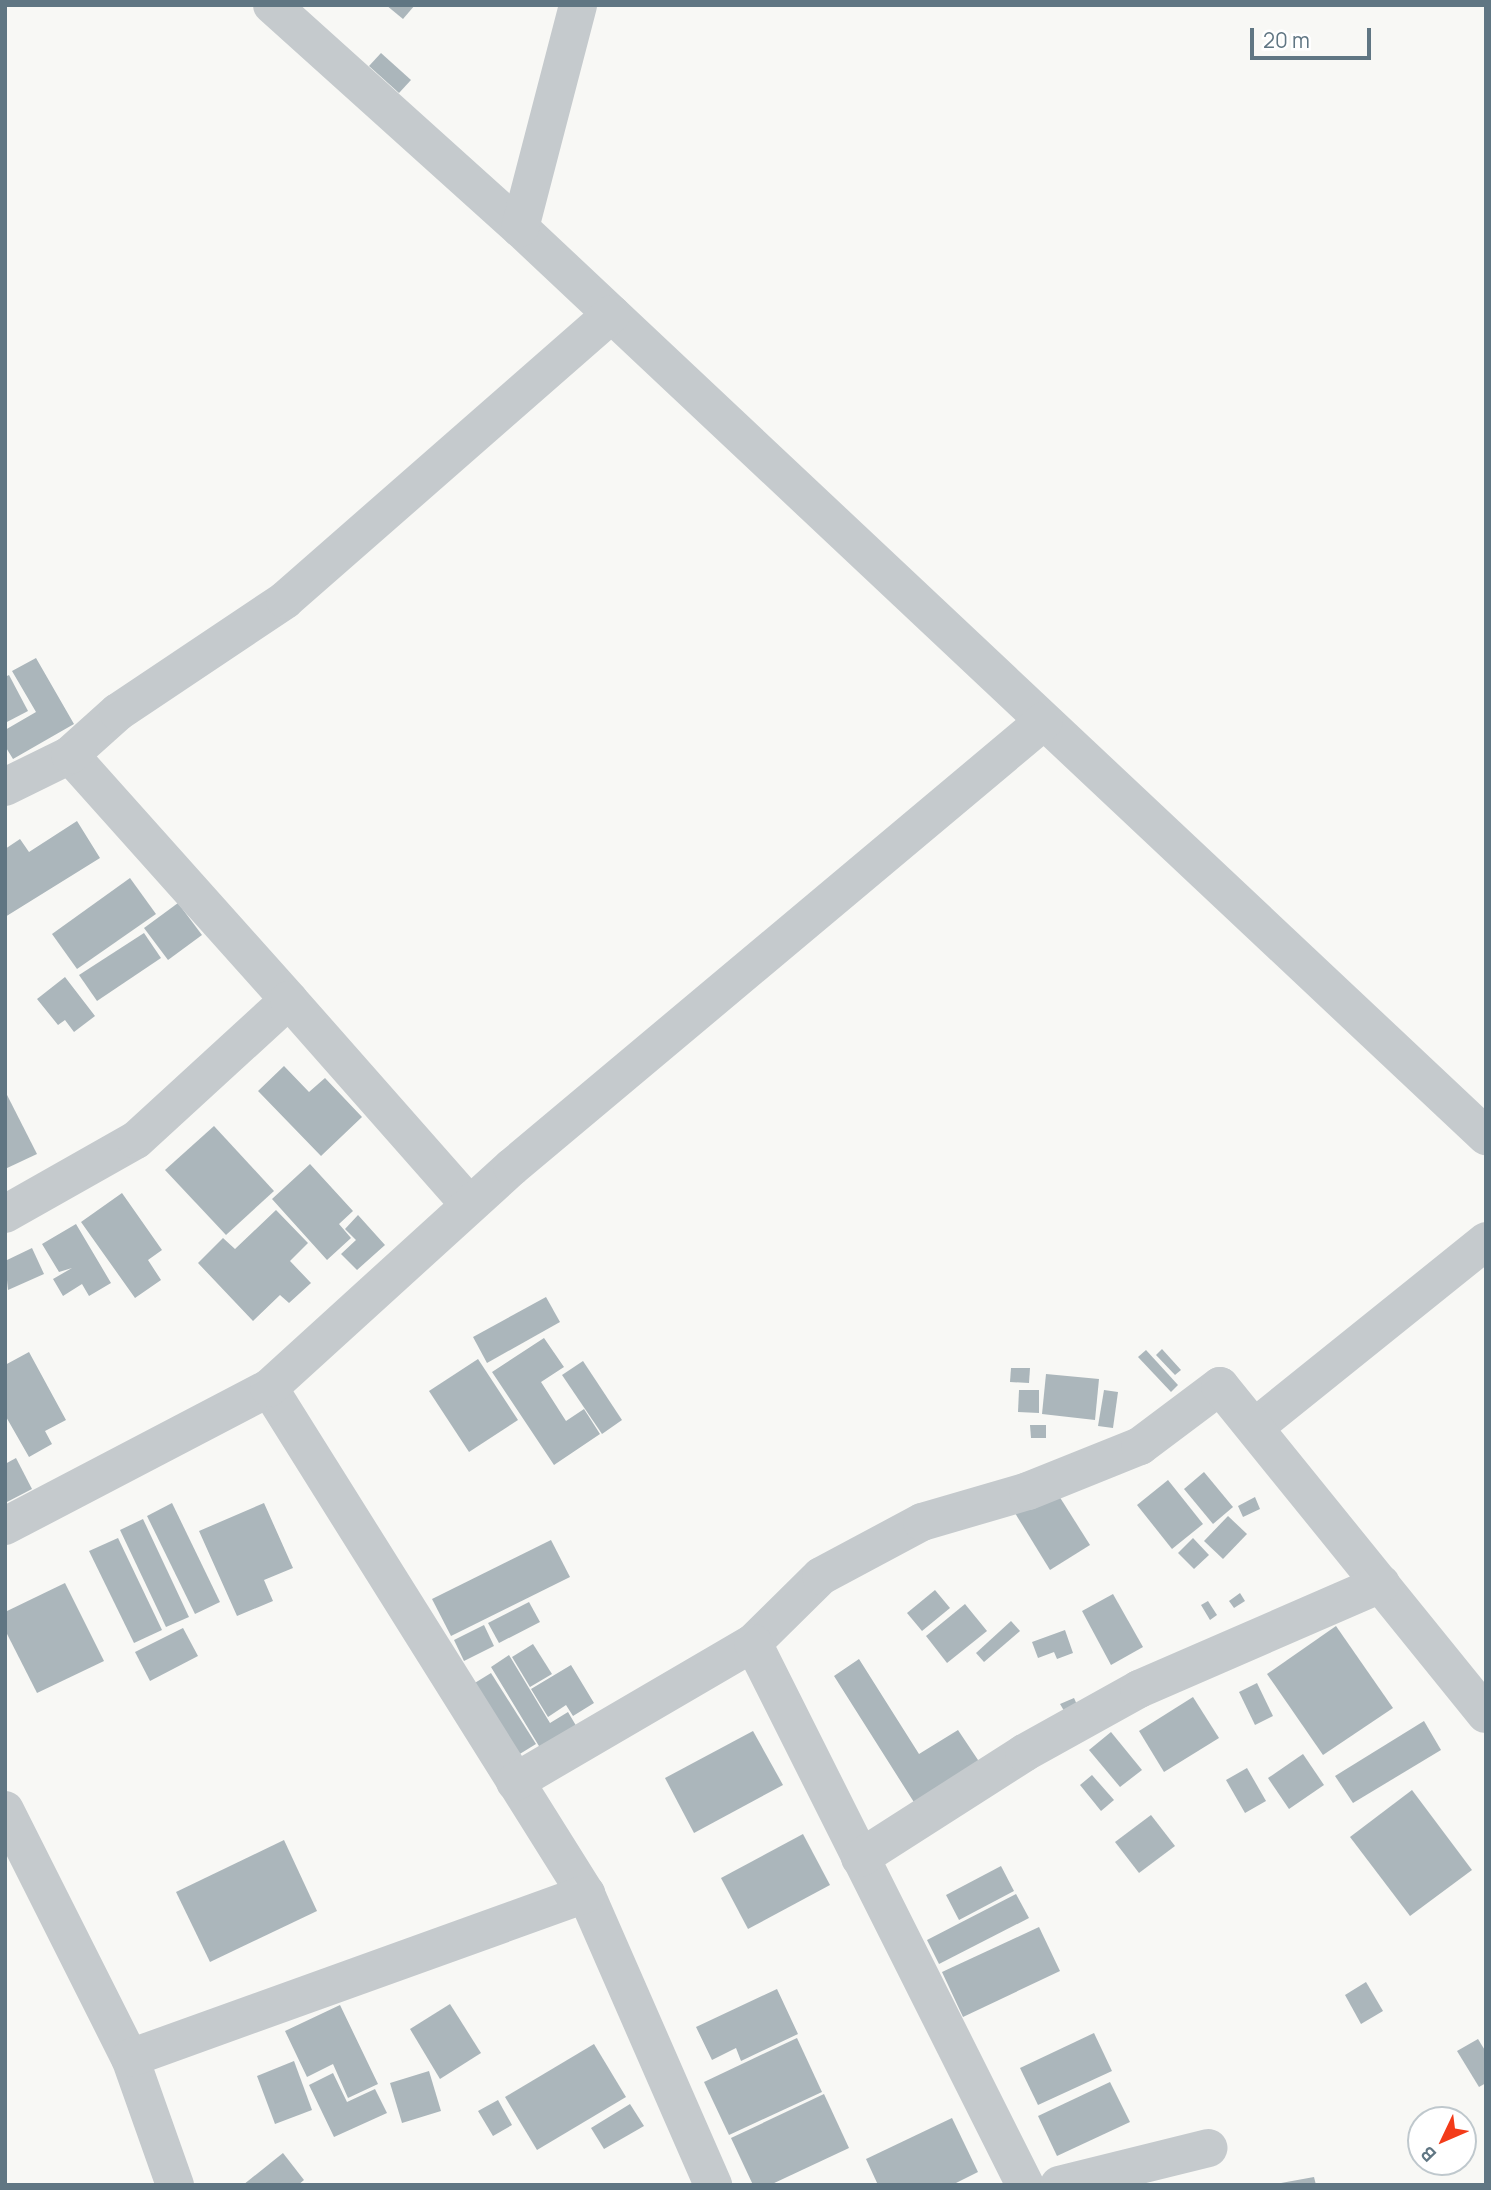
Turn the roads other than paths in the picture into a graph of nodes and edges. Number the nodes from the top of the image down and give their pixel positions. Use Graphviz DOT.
graph roads {
  1 [pos="272,5"];
  2 [pos="578,5"];
  3 [pos="520,228"];
  4 [pos="612,314"];
  5 [pos="1044,721"];
  6 [pos="69,755"];
  7 [pos="5,787"];
  8 [pos="289,1000"];
  9 [pos="1486,1136"];
  10 [pos="470,1205"];
  11 [pos="5,1214"];
  12 [pos="1486,1241"];
  13 [pos="269,1388"];
  14 [pos="1255,1427"];
  15 [pos="5,1526"];
  16 [pos="1381,1584"];
  17 [pos="753,1643"];
  18 [pos="1486,1714"];
  19 [pos="515,1782"];
  20 [pos="5,1810"];
  21 [pos="860,1858"];
  22 [pos="586,1894"];
  23 [pos="130,2058"];
  24 [pos="1209,2148"];
  25 [pos="175,2185"];
  26 [pos="713,2185"];
  27 [pos="1025,2185"];
  28 [pos="1059,2185"];
  1 -- 3 [label="street"];
  2 -- 3 [label="street"];
  3 -- 4 [label="street"];
  4 -- 5 [label="street"];
  4 -- 6 [label="street"];
  5 -- 9 [label="street"];
  5 -- 10 [label="street"];
  6 -- 7 [label="street"];
  6 -- 8 [label="street"];
  8 -- 10 [label="street"];
  8 -- 11 [label="street"];
  10 -- 13 [label="street"];
  12 -- 14 [label="street"];
  13 -- 15 [label="street"];
  13 -- 19 [label="street"];
  14 -- 16 [label="street"];
  14 -- 17 [label="street"];
  16 -- 18 [label="street"];
  16 -- 21 [label="street"];
  17 -- 19 [label="street"];
  17 -- 21 [label="street"];
  19 -- 22 [label="street"];
  20 -- 23 [label="street"];
  21 -- 27 [label="street"];
  22 -- 23 [label="street"];
  22 -- 26 [label="street"];
  23 -- 25 [label="street"];
  24 -- 28 [label="street"];
}
